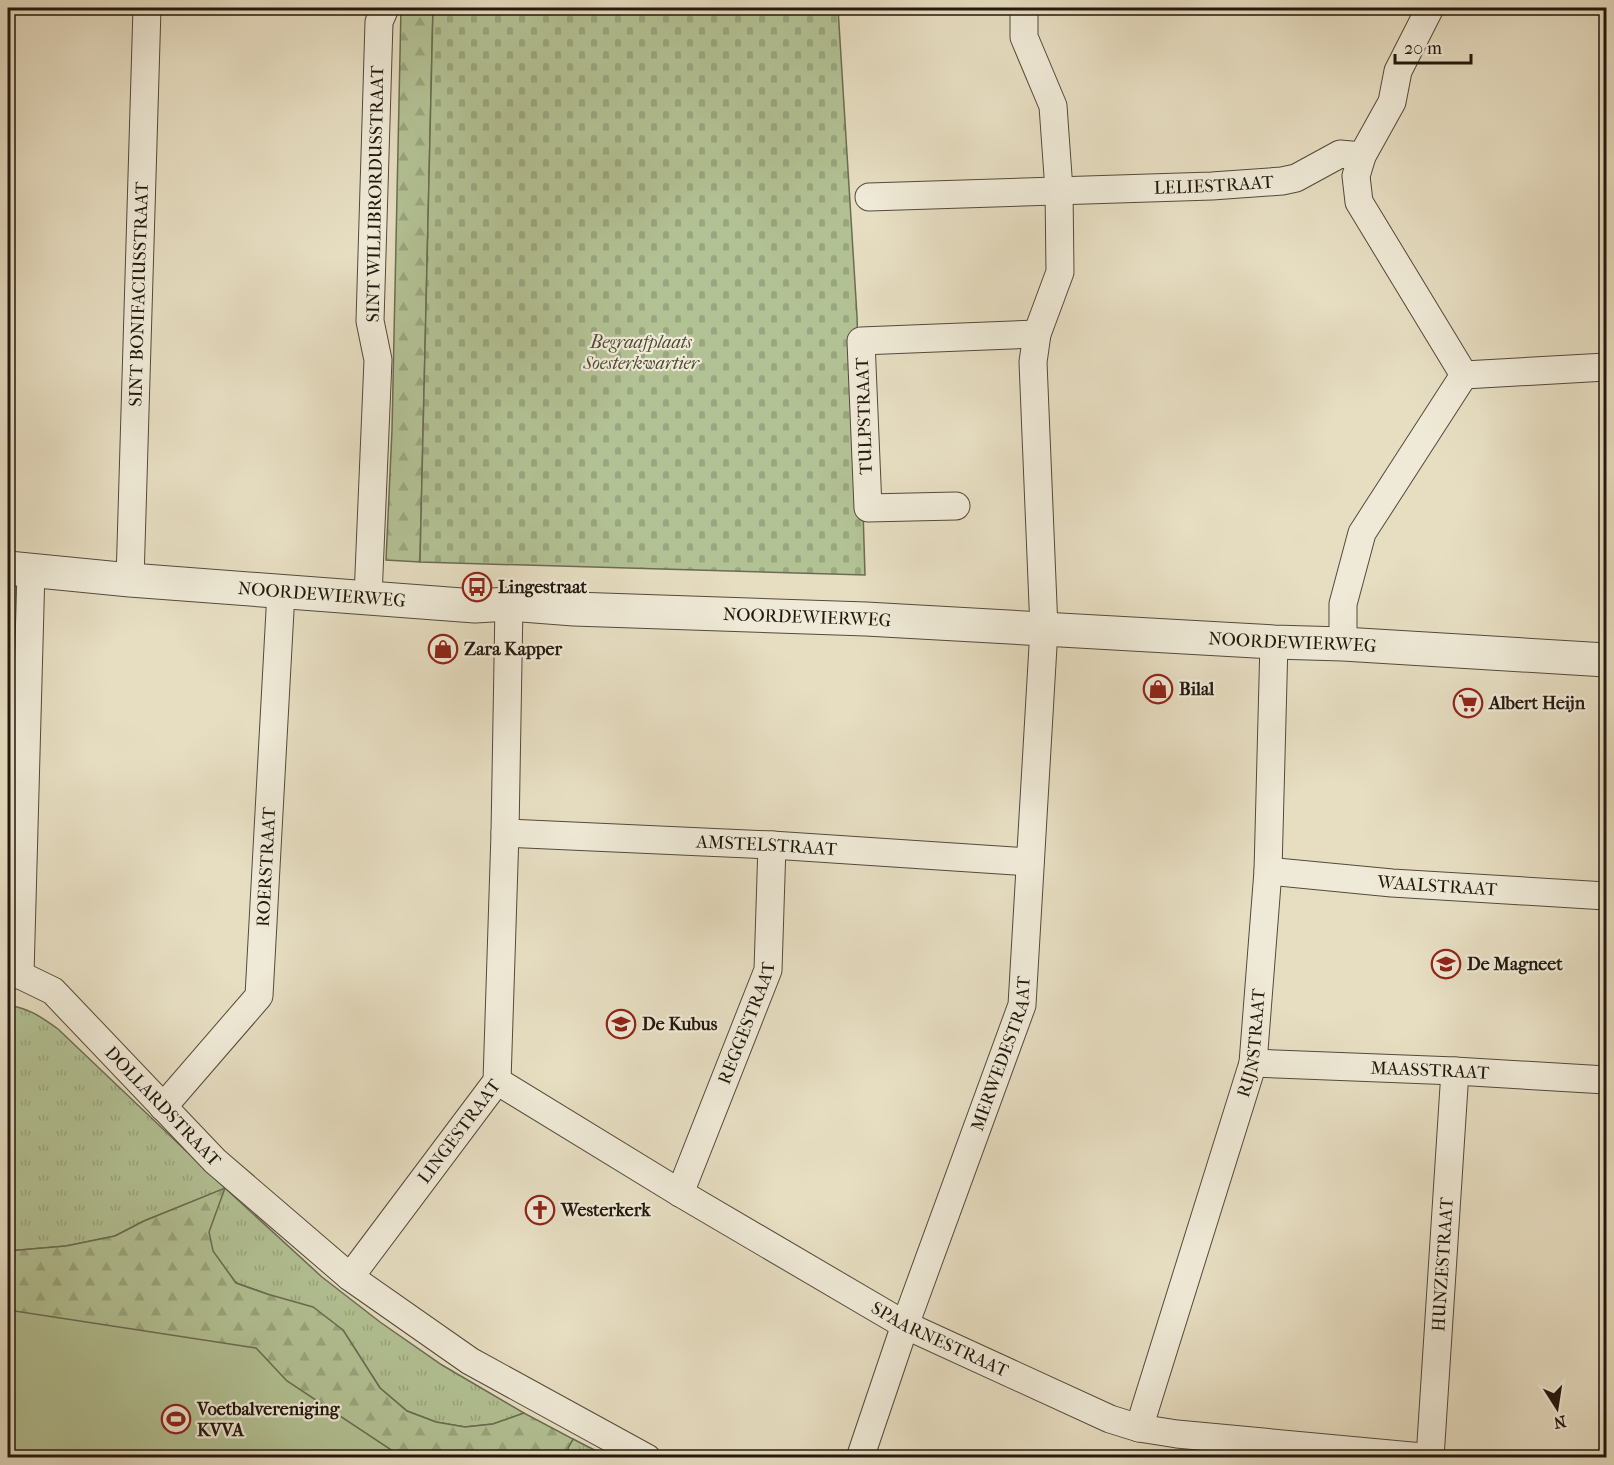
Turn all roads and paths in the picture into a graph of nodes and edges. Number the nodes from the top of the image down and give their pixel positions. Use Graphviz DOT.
graph roads {
  1 [pos="147,8"];
  2 [pos="384,8"];
  3 [pos="1024,8"];
  4 [pos="1430,8"];
  5 [pos="1362,156"];
  6 [pos="1059,190"];
  7 [pos="869,197"];
  8 [pos="1037,334"];
  9 [pos="1606,367"];
  10 [pos="1464,375"];
  11 [pos="956,506"];
  12 [pos="19,569"];
  13 [pos="130,580"];
  14 [pos="280,592"];
  15 [pos="368,597"];
  16 [pos="509,604"];
  17 [pos="1044,629"];
  18 [pos="1274,642"];
  19 [pos="1343,644"];
  20 [pos="1606,660"];
  21 [pos="505,833"];
  22 [pos="772,845"];
  23 [pos="1030,862"];
  24 [pos="1268,871"];
  25 [pos="1606,896"];
  26 [pos="14,975"];
  27 [pos="1253,1062"];
  28 [pos="1455,1071"];
  29 [pos="1606,1080"];
  30 [pos="497,1082"];
  31 [pos="163,1107"];
  32 [pos="680,1193"];
  33 [pos="350,1277"];
  34 [pos="905,1325"];
  35 [pos="1138,1428"];
  36 [pos="1431,1457"];
  37 [pos="646,1458"];
  38 [pos="860,1458"];
  1 -- 13 [label="street, SINT BONIFACIUSSTRAAT"];
  2 -- 15 [label="street, SINT WILLIBRORDUSSTRAAT"];
  3 -- 6 [label="street"];
  4 -- 5 [label="street"];
  5 -- 6 [label="street, LELIESTRAAT"];
  5 -- 10 [label="street"];
  6 -- 7 [label="street"];
  6 -- 8 [label="street"];
  8 -- 11 [label="street, TULPSTRAAT"];
  8 -- 17 [label="street"];
  9 -- 10 [label="street"];
  10 -- 19 [label="street"];
  12 -- 13 [label="street, NOORDEWIERWEG"];
  12 -- 26 [label="street, DOLLARDSTRAAT"];
  13 -- 14 [label="street, NOORDEWIERWEG"];
  14 -- 15 [label="street, NOORDEWIERWEG"];
  14 -- 31 [label="street, ROERSTRAAT"];
  15 -- 16 [label="street, NOORDEWIERWEG"];
  16 -- 17 [label="street, NOORDEWIERWEG"];
  16 -- 21 [label="street, LINGESTRAAT"];
  17 -- 18 [label="street, NOORDEWIERWEG"];
  17 -- 23 [label="street, MERWEDESTRAAT"];
  18 -- 19 [label="street, NOORDEWIERWEG"];
  18 -- 24 [label="street, RIJNSTRAAT"];
  19 -- 20 [label="street, NOORDEWIERWEG"];
  21 -- 22 [label="street, AMSTELSTRAAT"];
  21 -- 30 [label="street, LINGESTRAAT"];
  22 -- 23 [label="street, AMSTELSTRAAT"];
  22 -- 32 [label="street, REGGESTRAAT"];
  23 -- 34 [label="street, MERWEDESTRAAT"];
  24 -- 25 [label="street, WAALSTRAAT"];
  24 -- 27 [label="street, RIJNSTRAAT"];
  26 -- 31 [label="street, DOLLARDSTRAAT"];
  27 -- 28 [label="street, MAASSTRAAT"];
  27 -- 35 [label="street, RIJNSTRAAT"];
  28 -- 29 [label="street, MAASSTRAAT"];
  28 -- 36 [label="street, HUNZESTRAAT"];
  30 -- 32 [label="street, SPAARNESTRAAT"];
  30 -- 33 [label="street, LINGESTRAAT"];
  31 -- 33 [label="street, DOLLARDSTRAAT"];
  32 -- 34 [label="street, SPAARNESTRAAT"];
  33 -- 37 [label="street, DOLLARDSTRAAT"];
  34 -- 35 [label="street, SPAARNESTRAAT"];
  34 -- 38 [label="street, MERWEDESTRAAT"];
  35 -- 36 [label="street, SPAARNESTRAAT"];
}
